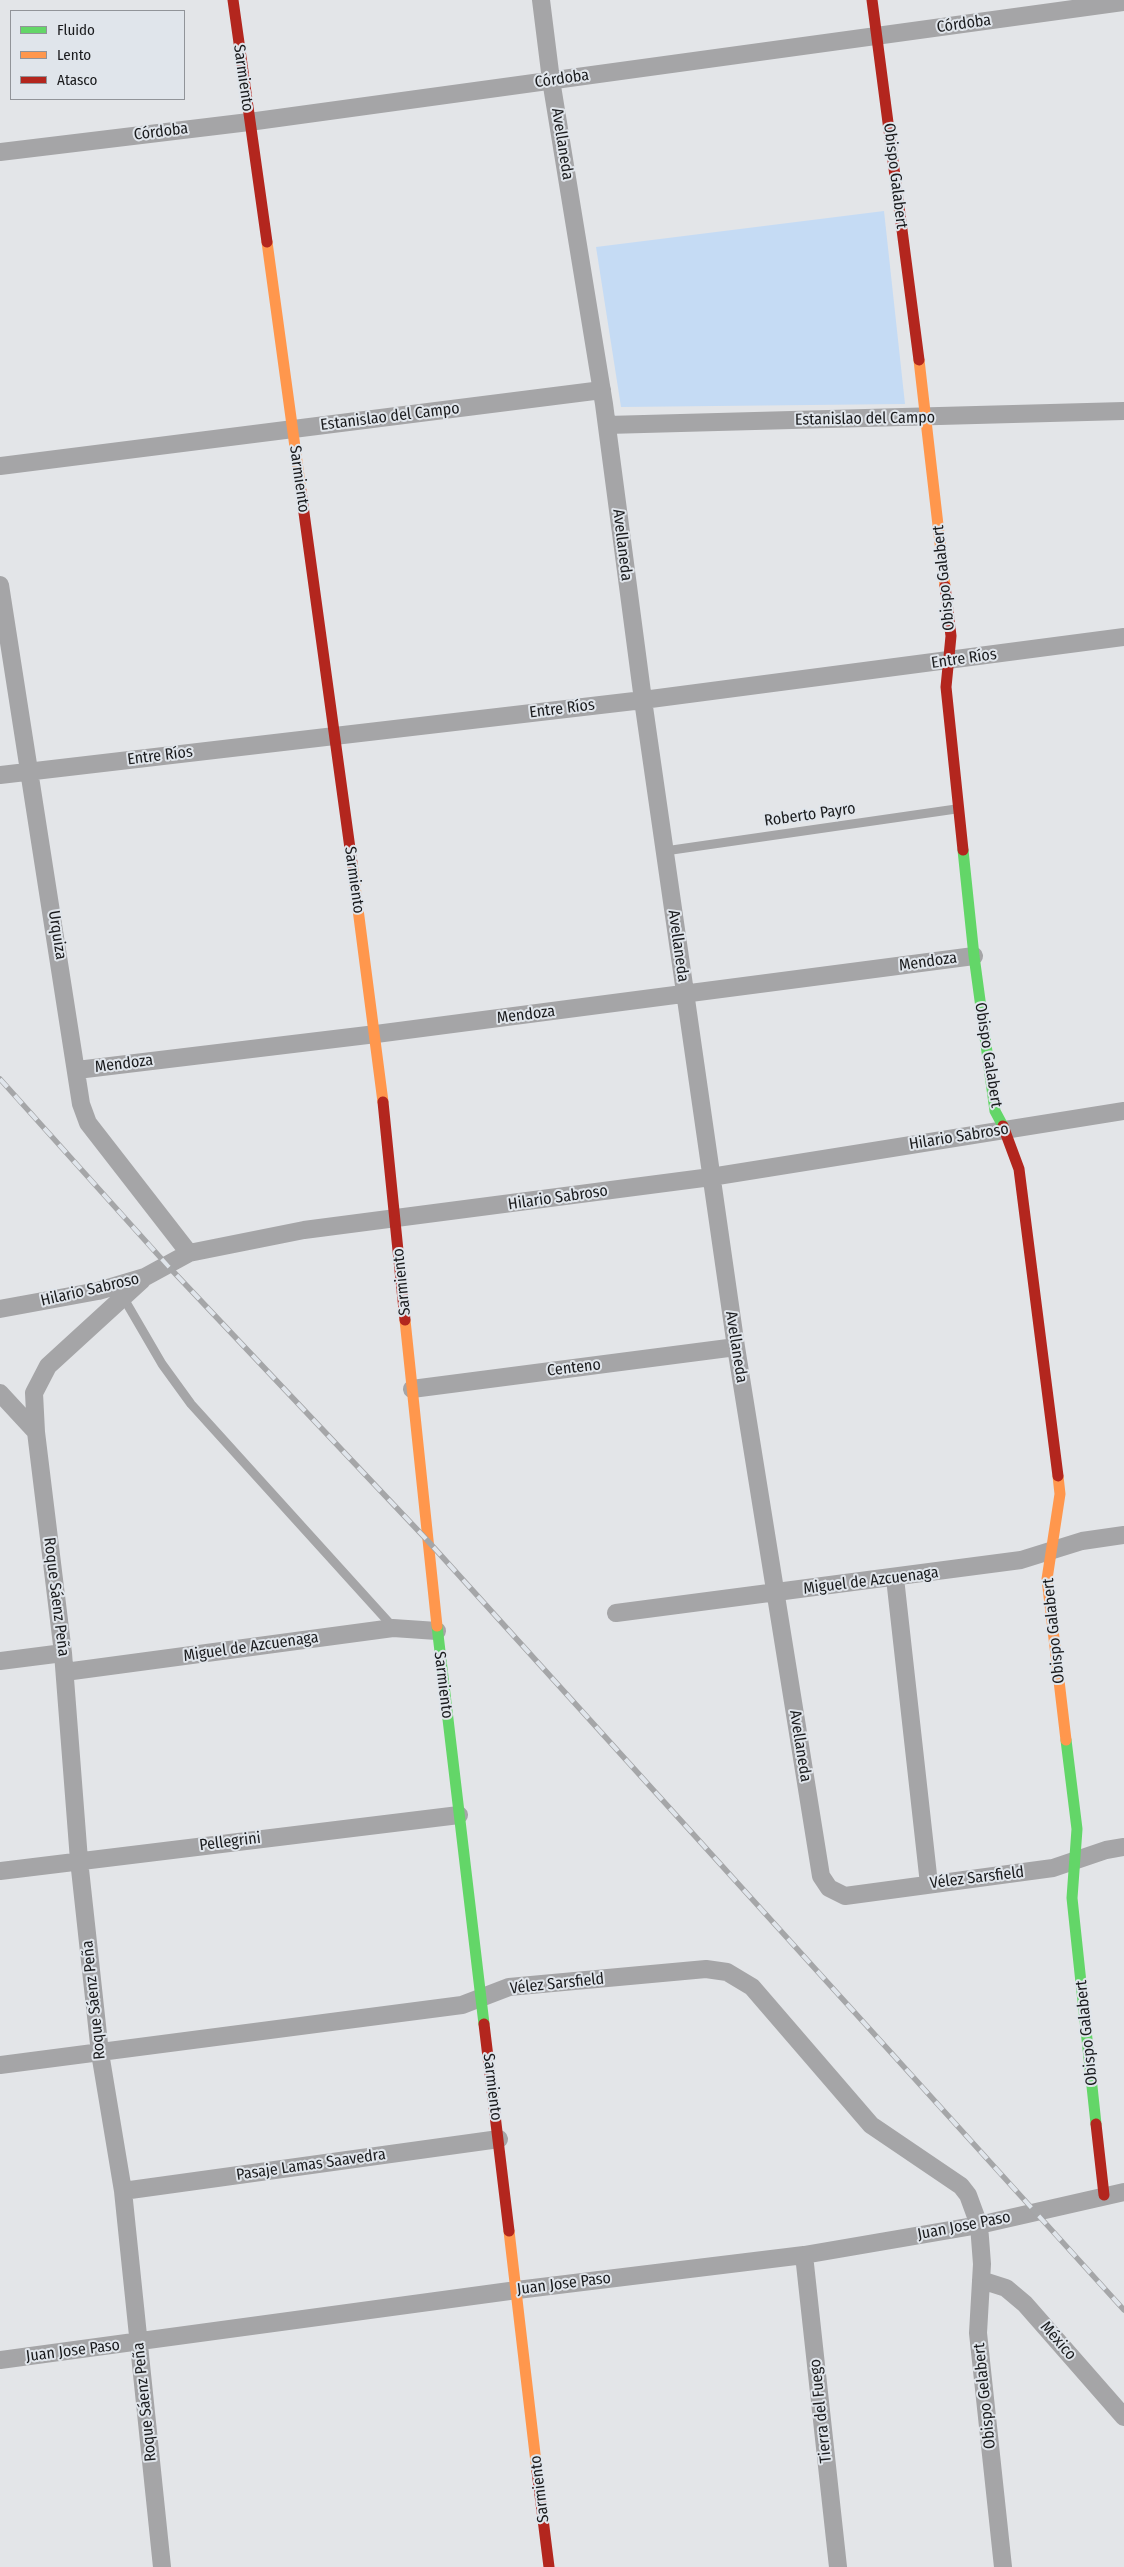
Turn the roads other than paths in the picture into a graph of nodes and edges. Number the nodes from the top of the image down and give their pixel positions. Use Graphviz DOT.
graph roads {
  1 [pos="233,0"];
  2 [pos="541,0"];
  3 [pos="872,0"];
  4 [pos="1124,2"];
  5 [pos="877,36"];
  6 [pos="551,80"];
  7 [pos="249,122"];
  8 [pos="0,152"];
  9 [pos="602,390"];
  10 [pos="1124,411"];
  11 [pos="926,418"];
  12 [pos="607,425"];
  13 [pos="292,429"];
  14 [pos="0,466"];
  15 [pos="0,585"];
  16 [pos="1124,637"];
  17 [pos="948,662"];
  18 [pos="642,700"];
  19 [pos="334,736"];
  20 [pos="31,772"];
  21 [pos="0,775"];
  22 [pos="959,809"];
  23 [pos="665,851"];
  24 [pos="974,956"];
  25 [pos="685,994"];
  26 [pos="376,1034"];
  27 [pos="78,1070"];
  28 [pos="1124,1111"];
  29 [pos="1005,1130"];
  30 [pos="711,1177"];
  31 [pos="396,1219"];
  32 [pos="189,1253"];
  33 [pos="145,1277"];
  34 [pos="123,1297"];
  35 [pos="0,1309"];
  36 [pos="736,1347"];
  37 [pos="412,1389"];
  38 [pos="0,1393"];
  39 [pos="36,1432"];
  40 [pos="1124,1535"];
  41 [pos="1053,1549"];
  42 [pos="895,1578"];
  43 [pos="776,1593"];
  44 [pos="616,1613"];
  45 [pos="393,1628"];
  46 [pos="437,1631"];
  47 [pos="63,1653"];
  48 [pos="0,1661"];
  49 [pos="65,1672"];
  50 [pos="460,1815"];
  51 [pos="1124,1847"];
  52 [pos="1076,1859"];
  53 [pos="79,1860"];
  54 [pos="0,1871"];
  55 [pos="929,1884"];
  56 [pos="829,1888"];
  57 [pos="480,1998"];
  58 [pos="100,2053"];
  59 [pos="0,2065"];
  60 [pos="499,2139"];
  61 [pos="123,2191"];
  62 [pos="1124,2192"];
  63 [pos="1104,2195"];
  64 [pos="979,2225"];
  65 [pos="804,2255"];
  66 [pos="981,2280"];
  67 [pos="517,2290"];
  68 [pos="139,2342"];
  69 [pos="0,2360"];
  70 [pos="1124,2417"];
  71 [pos="162,2567"];
  72 [pos="549,2567"];
  73 [pos="838,2567"];
  74 [pos="1003,2567"];
  1 -- 7 [label="street, Sarmiento"];
  2 -- 6 [label="street, Avellaneda"];
  3 -- 5 [label="street, Obispo Galabert"];
  4 -- 5 [label="street, Córdoba"];
  5 -- 6 [label="street, Córdoba"];
  5 -- 11 [label="street, Obispo Galabert"];
  6 -- 7 [label="street, Córdoba"];
  6 -- 9 [label="street, Avellaneda"];
  7 -- 8 [label="street, Córdoba"];
  7 -- 13 [label="street, Sarmiento"];
  9 -- 12 [label="street, Avellaneda"];
  9 -- 13 [label="street, Estanislao del Campo"];
  10 -- 11 [label="street, Estanislao del Campo"];
  11 -- 12 [label="street, Estanislao del Campo"];
  11 -- 17 [label="street, Obispo Galabert"];
  12 -- 18 [label="street, Avellaneda"];
  13 -- 14 [label="street, Estanislao del Campo"];
  13 -- 19 [label="street, Sarmiento"];
  15 -- 20 [label="street, Urquiza"];
  16 -- 17 [label="street, Entre Ríos"];
  17 -- 18 [label="street, Entre Ríos"];
  17 -- 22 [label="street, Obispo Galabert"];
  18 -- 19 [label="street, Entre Ríos"];
  18 -- 23 [label="street, Avellaneda"];
  19 -- 20 [label="street, Entre Ríos"];
  19 -- 26 [label="street, Sarmiento"];
  20 -- 21 [label="street, Entre Ríos"];
  20 -- 27 [label="street, Urquiza"];
  22 -- 23 [label="lane, Roberto Payro"];
  22 -- 24 [label="street, Obispo Galabert"];
  23 -- 25 [label="street, Avellaneda"];
  24 -- 25 [label="street, Mendoza"];
  24 -- 29 [label="street, Obispo Galabert"];
  25 -- 26 [label="street, Mendoza"];
  25 -- 30 [label="street, Avellaneda"];
  26 -- 27 [label="street, Mendoza"];
  26 -- 31 [label="street, Sarmiento"];
  27 -- 32 [label="street, Urquiza"];
  28 -- 29 [label="street, Hilario Sabroso"];
  29 -- 30 [label="street, Hilario Sabroso"];
  29 -- 41 [label="street, Obispo Galabert"];
  30 -- 31 [label="street, Hilario Sabroso"];
  30 -- 36 [label="street, Avellaneda"];
  31 -- 32 [label="street, Hilario Sabroso"];
  31 -- 37 [label="street, Sarmiento"];
  32 -- 33 [label="street, Hilario Sabroso"];
  33 -- 34 [label="street, Roque Sáenz Peña"];
  33 -- 35 [label="street, Hilario Sabroso"];
  34 -- 39 [label="street, Roque Sáenz Peña"];
  34 -- 45 [label="lane"];
  36 -- 37 [label="street, Centeno"];
  36 -- 43 [label="street, Avellaneda"];
  37 -- 46 [label="street, Sarmiento"];
  38 -- 39 [label="street"];
  39 -- 47 [label="street, Roque Sáenz Peña"];
  40 -- 41 [label="street, Miguel de Azcuenaga"];
  41 -- 42 [label="street, Miguel de Azcuenaga"];
  41 -- 52 [label="street, Obispo Galabert"];
  42 -- 43 [label="street, Miguel de Azcuenaga"];
  42 -- 55 [label="street"];
  43 -- 44 [label="street, Miguel de Azcuenaga"];
  43 -- 56 [label="street, Avellaneda"];
  45 -- 46 [label="street, Miguel de Azcuenaga"];
  45 -- 49 [label="street, Miguel de Azcuenaga"];
  46 -- 50 [label="street, Sarmiento"];
  47 -- 48 [label="street"];
  47 -- 49 [label="street, Roque Sáenz Peña"];
  49 -- 53 [label="street, Roque Sáenz Peña"];
  50 -- 53 [label="street, Pellegrini"];
  50 -- 57 [label="street, Sarmiento"];
  51 -- 52 [label="street, Vélez Sarsfield"];
  52 -- 55 [label="street, Vélez Sarsfield"];
  52 -- 63 [label="street, Obispo Galabert"];
  53 -- 54 [label="street, Pellegrini"];
  53 -- 58 [label="street, Roque Sáenz Peña"];
  55 -- 56 [label="street, Vélez Sarsfield"];
  57 -- 58 [label="street, Vélez Sarsfield"];
  57 -- 60 [label="street, Sarmiento"];
  57 -- 64 [label="street, Vélez Sarsfield"];
  58 -- 59 [label="street, Vélez Sarsfield"];
  58 -- 61 [label="street, Roque Sáenz Peña"];
  60 -- 61 [label="street, Pasaje Lamas Saavedra"];
  60 -- 67 [label="street, Sarmiento"];
  61 -- 68 [label="street, Roque Sáenz Peña"];
  62 -- 63 [label="street, Juan Jose Paso"];
  63 -- 64 [label="street, Juan Jose Paso"];
  64 -- 65 [label="street, Juan Jose Paso"];
  64 -- 66 [label="street, Obispo Gelabert"];
  65 -- 67 [label="street, Juan Jose Paso"];
  65 -- 73 [label="street, Tierra del Fuego"];
  66 -- 70 [label="street, México"];
  66 -- 74 [label="street, Obispo Gelabert"];
  67 -- 68 [label="street, Juan Jose Paso"];
  67 -- 72 [label="street, Sarmiento"];
  68 -- 69 [label="street, Juan Jose Paso"];
  68 -- 71 [label="street, Roque Sáenz Peña"];
}
